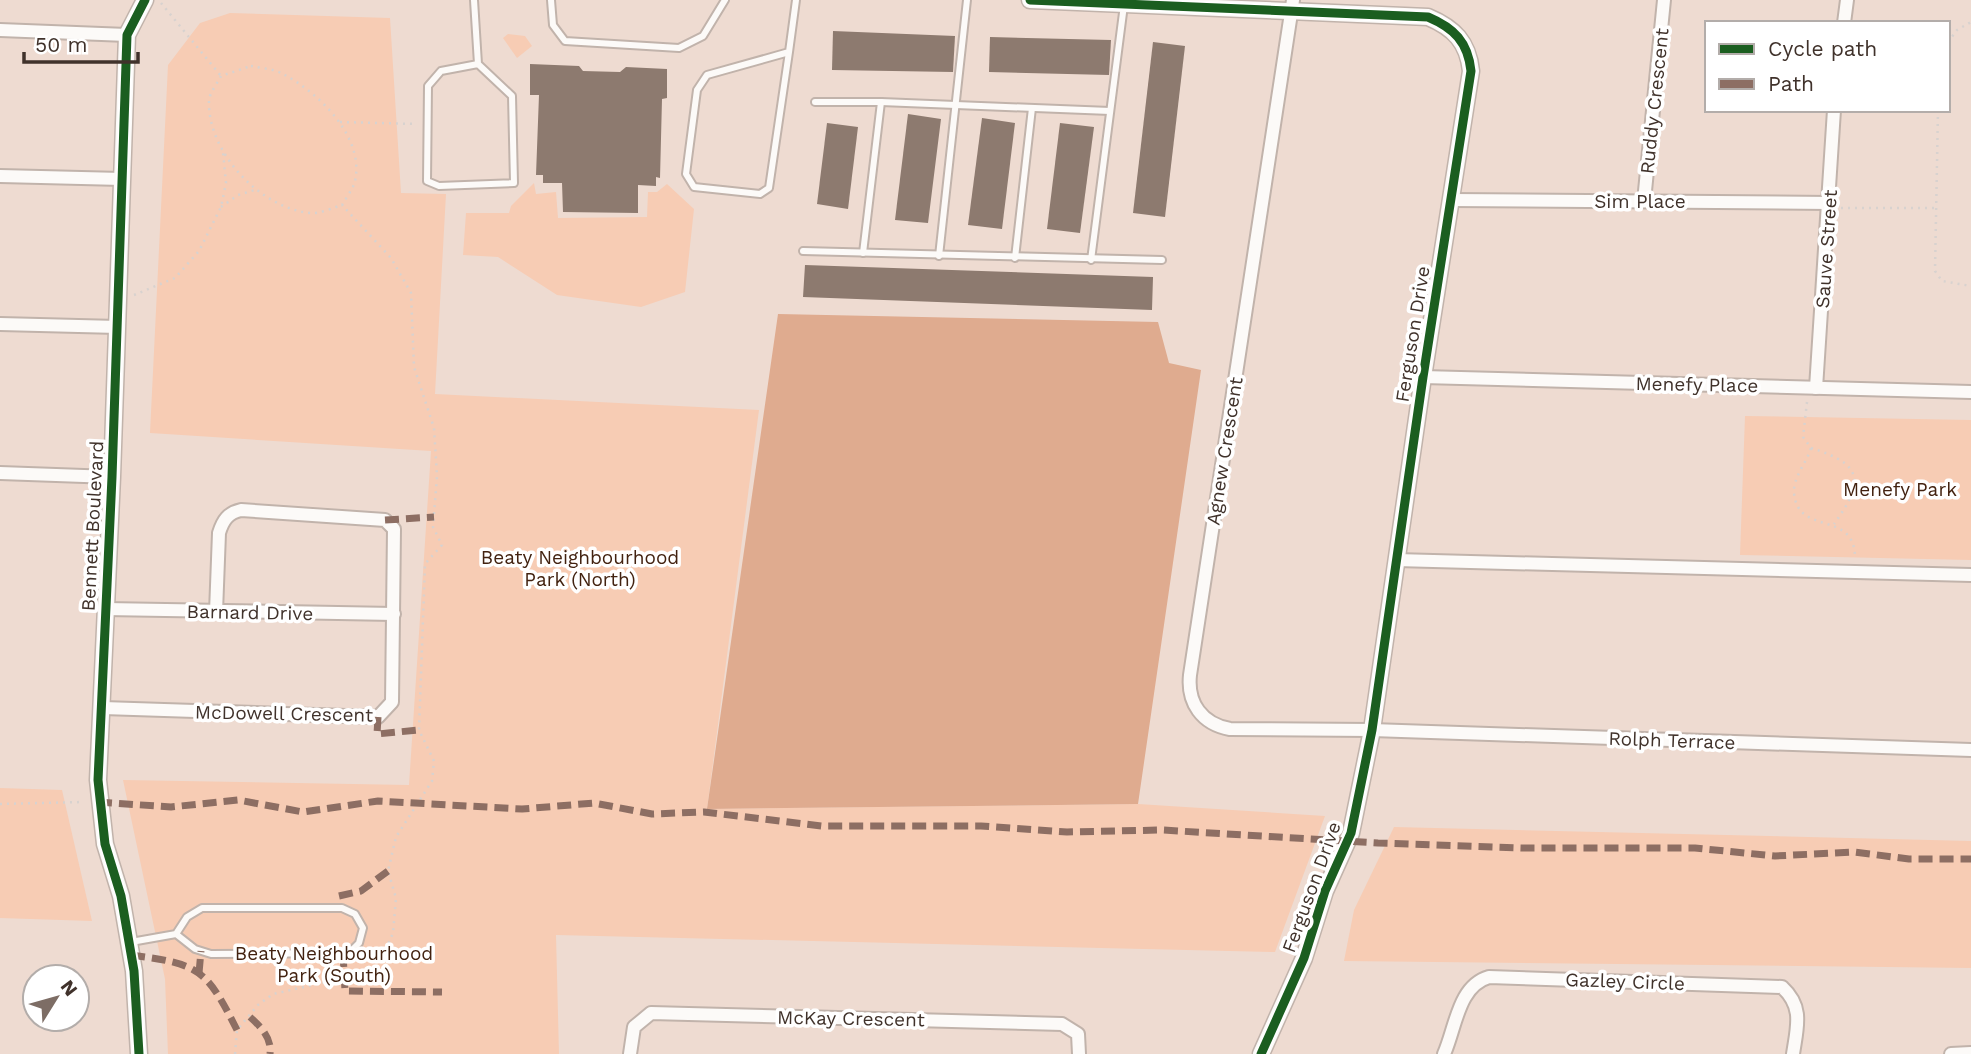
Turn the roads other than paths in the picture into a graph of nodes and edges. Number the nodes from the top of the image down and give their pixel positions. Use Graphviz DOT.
graph roads {
  1 [pos="145,0"];
  2 [pos="474,0"];
  3 [pos="551,0"];
  4 [pos="725,0"];
  5 [pos="796,0"];
  6 [pos="967,0"];
  7 [pos="1030,0"];
  8 [pos="1664,0"];
  9 [pos="1847,0"];
  10 [pos="1124,2"];
  11 [pos="1292,5"];
  12 [pos="1844,21"];
  13 [pos="0,30"];
  14 [pos="127,35"];
  15 [pos="789,52"];
  16 [pos="478,64"];
  17 [pos="815,102"];
  18 [pos="881,102"];
  19 [pos="956,105"];
  20 [pos="1032,108"];
  21 [pos="1110,111"];
  22 [pos="1834,112"];
  23 [pos="0,176"];
  24 [pos="122,179"];
  25 [pos="1451,200"];
  26 [pos="1644,201"];
  27 [pos="1830,205"];
  28 [pos="803,251"];
  29 [pos="863,253"];
  30 [pos="939,256"];
  31 [pos="1015,258"];
  32 [pos="1091,260"];
  33 [pos="1162,260"];
  34 [pos="0,324"];
  35 [pos="118,327"];
  36 [pos="1423,377"];
  37 [pos="1812,387"];
  38 [pos="1971,392"];
  39 [pos="0,473"];
  40 [pos="113,477"];
  41 [pos="1396,560"];
  42 [pos="1971,575"];
  43 [pos="105,609"];
  44 [pos="216,612"];
  45 [pos="394,614"];
  46 [pos="103,708"];
  47 [pos="1372,730"];
  48 [pos="1971,750"];
  49 [pos="176,934"];
  50 [pos="129,942"];
  51 [pos="1971,1053"];
  52 [pos="139,1054"];
  53 [pos="630,1054"];
  54 [pos="1079,1054"];
  55 [pos="1261,1054"];
  56 [pos="1444,1054"];
  57 [pos="1793,1054"];
  58 [pos="1951,1054"];
  1 -- 14 [label="street, Bennett Boulevard"];
  2 -- 16 [label="lane"];
  3 -- 4 [label="lane"];
  5 -- 15 [label="lane"];
  6 -- 19 [label="lane"];
  7 -- 10 [label="street, Ferguson Drive"];
  8 -- 26 [label="street, Ruddy Crescent"];
  9 -- 12 [label="street"];
  10 -- 11 [label="street, Ferguson Drive"];
  10 -- 21 [label="lane"];
  11 -- 25 [label="street, Ferguson Drive"];
  11 -- 47 [label="street, Agnew Crescent"];
  13 -- 14 [label="street"];
  14 -- 24 [label="street, Bennett Boulevard"];
  15 -- 15 [label="lane"];
  16 -- 16 [label="lane"];
  17 -- 18 [label="lane"];
  18 -- 19 [label="lane"];
  18 -- 29 [label="lane"];
  19 -- 20 [label="lane"];
  19 -- 30 [label="lane"];
  20 -- 21 [label="lane"];
  20 -- 31 [label="lane"];
  21 -- 32 [label="lane"];
  22 -- 27 [label="street, Sauve Street"];
  23 -- 24 [label="street"];
  24 -- 35 [label="street, Bennett Boulevard"];
  25 -- 26 [label="street, Sim Place"];
  25 -- 36 [label="street, Ferguson Drive"];
  26 -- 27 [label="street, Sim Place"];
  27 -- 37 [label="street, Sauve Street"];
  28 -- 29 [label="lane"];
  29 -- 30 [label="lane"];
  30 -- 31 [label="lane"];
  31 -- 32 [label="lane"];
  32 -- 33 [label="lane"];
  34 -- 35 [label="street"];
  35 -- 40 [label="street, Bennett Boulevard"];
  36 -- 37 [label="street, Menefy Place"];
  36 -- 41 [label="street, Ferguson Drive"];
  37 -- 38 [label="street, Menefy Place"];
  39 -- 40 [label="street"];
  40 -- 43 [label="street, Bennett Boulevard"];
  41 -- 42 [label="street"];
  41 -- 47 [label="street, Ferguson Drive"];
  43 -- 44 [label="street, Barnard Drive"];
  43 -- 46 [label="street, Bennett Boulevard"];
  44 -- 45 [label="street, Barnard Drive"];
  44 -- 45 [label="street, McDowell Crescent"];
  45 -- 46 [label="street, McDowell Crescent"];
  46 -- 50 [label="street, Bennett Boulevard"];
  47 -- 48 [label="street, Rolph Terrace"];
  47 -- 55 [label="street, Ferguson Drive"];
  49 -- 49 [label="lane"];
  49 -- 50 [label="lane"];
  50 -- 52 [label="street, Bennett Boulevard"];
  51 -- 58 [label="street"];
  53 -- 54 [label="street, McKay Crescent"];
  56 -- 57 [label="street, Gazley Circle"];
}
